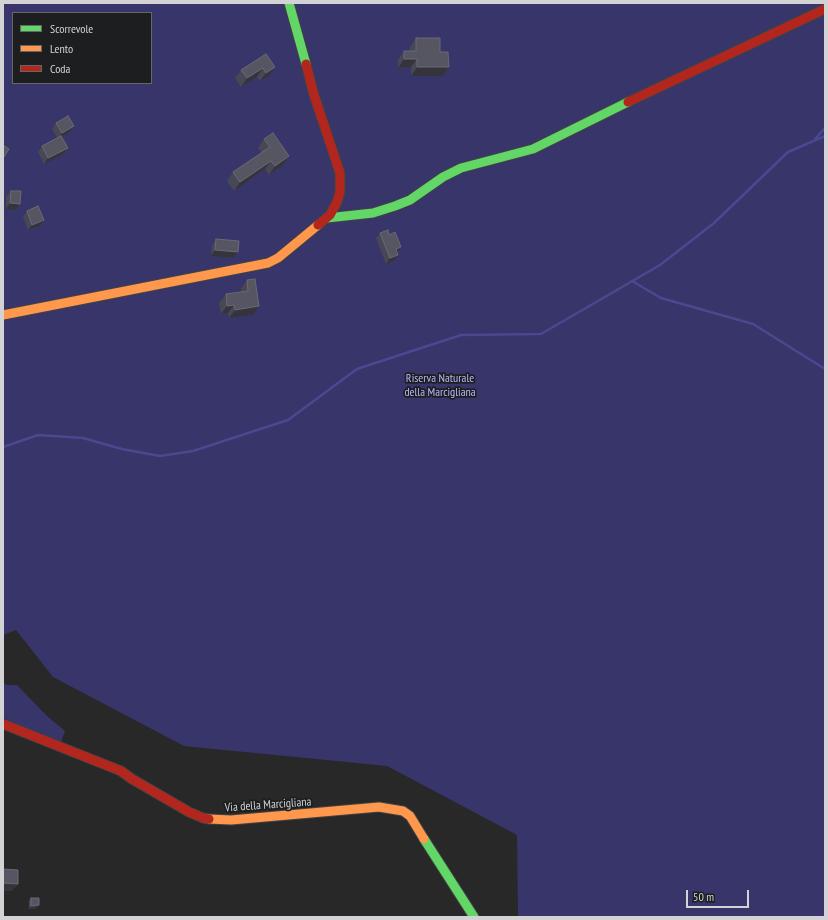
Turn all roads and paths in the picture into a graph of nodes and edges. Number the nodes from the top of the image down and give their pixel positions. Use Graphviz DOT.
graph roads {
  1 [pos="289,3"];
  2 [pos="825,9"];
  3 [pos="327,218"];
  4 [pos="3,315"];
  5 [pos="3,724"];
  6 [pos="474,917"];
  1 -- 3 [label="street"];
  2 -- 3 [label="street"];
  3 -- 4 [label="street"];
  5 -- 6 [label="street, Via della Marcigliana"];
}
